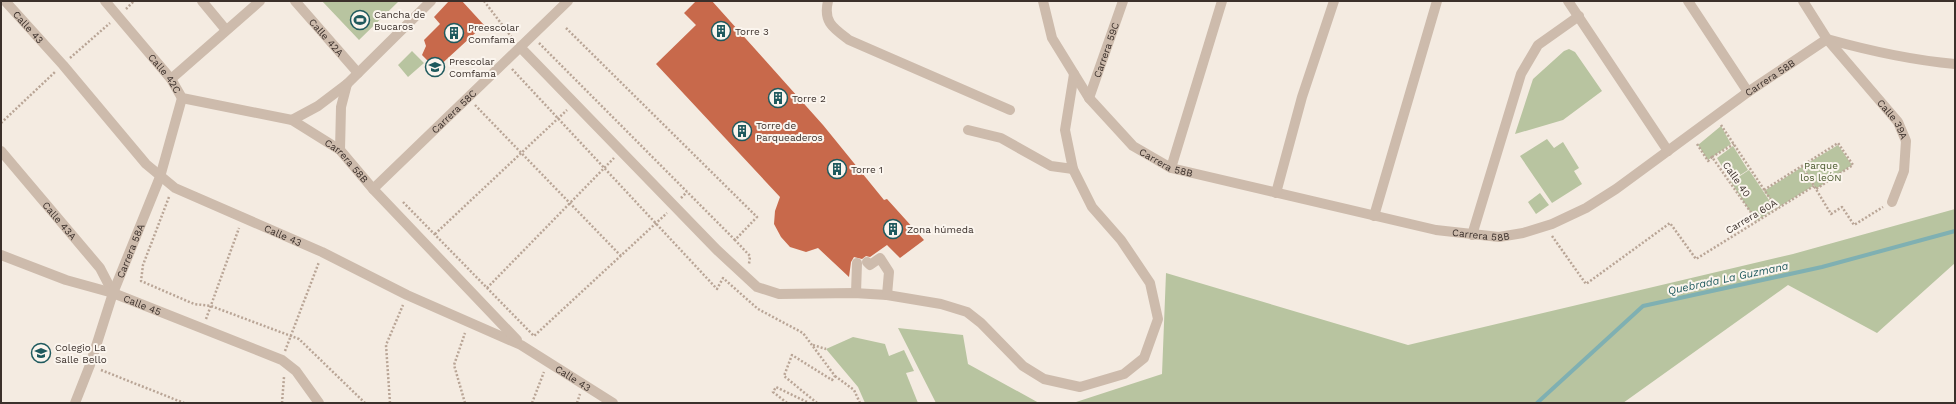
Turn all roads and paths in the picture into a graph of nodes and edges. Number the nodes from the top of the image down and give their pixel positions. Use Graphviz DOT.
graph roads {
  1 [pos="6,1"];
  2 [pos="105,1"];
  3 [pos="202,1"];
  4 [pos="260,1"];
  5 [pos="295,1"];
  6 [pos="431,1"];
  7 [pos="484,1"];
  8 [pos="568,1"];
  9 [pos="828,1"];
  10 [pos="1043,1"];
  11 [pos="1123,1"];
  12 [pos="1222,1"];
  13 [pos="1334,1"];
  14 [pos="1437,1"];
  15 [pos="1568,1"];
  16 [pos="1688,1"];
  17 [pos="1803,1"];
  18 [pos="1580,16"];
  19 [pos="566,28"];
  20 [pos="226,30"];
  21 [pos="532,36"];
  22 [pos="1827,39"];
  23 [pos="520,47"];
  24 [pos="505,62"];
  25 [pos="1955,64"];
  26 [pos="358,74"];
  27 [pos="1074,74"];
  28 [pos="171,79"];
  29 [pos="347,84"];
  30 [pos="1748,92"];
  31 [pos="182,98"];
  32 [pos="1089,98"];
  33 [pos="1010,110"];
  34 [pos="470,111"];
  35 [pos="1715,116"];
  36 [pos="558,118"];
  37 [pos="292,120"];
  38 [pos="968,130"];
  39 [pos="1690,134"];
  40 [pos="1734,144"];
  41 [pos="340,150"];
  42 [pos="1668,150"];
  43 [pos="1,151"];
  44 [pos="521,153"];
  45 [pos="1712,157"];
  46 [pos="1802,166"];
  47 [pos="604,167"];
  48 [pos="1171,168"];
  49 [pos="1073,169"];
  50 [pos="160,177"];
  51 [pos="173,186"];
  52 [pos="1814,186"];
  53 [pos="373,188"];
  54 [pos="1816,189"];
  55 [pos="1764,190"];
  56 [pos="1276,193"];
  57 [pos="402,200"];
  58 [pos="570,202"];
  59 [pos="1892,202"];
  60 [pos="1777,209"];
  61 [pos="1374,216"];
  62 [pos="243,217"];
  63 [pos="1757,222"];
  64 [pos="657,223"];
  65 [pos="1545,226"];
  66 [pos="435,234"];
  67 [pos="1472,235"];
  68 [pos="734,240"];
  69 [pos="322,252"];
  70 [pos="1,255"];
  71 [pos="622,256"];
  72 [pos="754,270"];
  73 [pos="487,288"];
  74 [pos="856,293"];
  75 [pos="113,294"];
  76 [pos="407,295"];
  77 [pos="886,295"];
  78 [pos="211,306"];
  79 [pos="470,321"];
  80 [pos="202,329"];
  81 [pos="291,336"];
  82 [pos="521,345"];
  83 [pos="813,345"];
  84 [pos="826,349"];
  85 [pos="282,360"];
  86 [pos="548,362"];
  87 [pos="90,365"];
  88 [pos="835,376"];
  89 [pos="75,403"];
  90 [pos="184,403"];
  91 [pos="282,403"];
  92 [pos="319,403"];
  93 [pos="365,403"];
  94 [pos="390,403"];
  95 [pos="465,403"];
  96 [pos="532,403"];
  97 [pos="614,403"];
  98 [pos="787,403"];
  99 [pos="809,403"];
  100 [pos="817,403"];
  101 [pos="860,403"];
  1 -- 50 [label="street, Calle 43"];
  2 -- 28 [label="street, Calle 42C"];
  3 -- 20 [label="street"];
  4 -- 20 [label="street"];
  5 -- 26 [label="street, Calle 42A"];
  6 -- 26 [label="street"];
  7 -- 23 [label="path"];
  8 -- 21 [label="street, Carrera 58C"];
  9 -- 33 [label="street"];
  10 -- 27 [label="street, Carrera 58B"];
  11 -- 32 [label="street, Carrera 59C"];
  12 -- 48 [label="street"];
  13 -- 56 [label="street"];
  14 -- 61 [label="street"];
  15 -- 18 [label="street"];
  16 -- 30 [label="street"];
  17 -- 22 [label="street, Calle 39A"];
  18 -- 42 [label="street"];
  18 -- 67 [label="street"];
  19 -- 68 [label="path"];
  20 -- 28 [label="street"];
  21 -- 23 [label="street, Carrera 58C"];
  21 -- 68 [label="path"];
  22 -- 25 [label="street"];
  22 -- 30 [label="street, Carrera 58B"];
  22 -- 59 [label="street, Calle 39A"];
  23 -- 24 [label="street, Carrera 58C"];
  23 -- 74 [label="street"];
  24 -- 36 [label="path"];
  24 -- 53 [label="street, Carrera 58C"];
  26 -- 29 [label="street"];
  27 -- 32 [label="street, Carrera 58B"];
  27 -- 49 [label="street"];
  28 -- 31 [label="street, Calle 42C"];
  29 -- 37 [label="street"];
  29 -- 41 [label="street"];
  30 -- 35 [label="street, Carrera 58B"];
  31 -- 37 [label="street, Calle 42C"];
  31 -- 50 [label="street, Carrera 58A"];
  32 -- 48 [label="street, Carrera 58B"];
  34 -- 44 [label="path"];
  35 -- 39 [label="street, Carrera 58B"];
  35 -- 40 [label="path, Calle 40"];
  36 -- 44 [label="path"];
  36 -- 47 [label="path"];
  37 -- 41 [label="street, Carrera 58B"];
  38 -- 49 [label="street"];
  39 -- 42 [label="street, Carrera 58B"];
  39 -- 45 [label="path, Calle 40"];
  40 -- 45 [label="path"];
  40 -- 55 [label="path, Calle 40"];
  41 -- 53 [label="street, Carrera 58B"];
  42 -- 65 [label="street, Carrera 58B"];
  43 -- 75 [label="street, Calle 43A"];
  44 -- 58 [label="path"];
  44 -- 66 [label="path"];
  45 -- 63 [label="path, Calle 40"];
  46 -- 52 [label="path"];
  46 -- 54 [label="path, Carrera 60A"];
  46 -- 55 [label="path, Carrera 60A"];
  47 -- 58 [label="path"];
  47 -- 64 [label="path"];
  48 -- 56 [label="street, Carrera 58B"];
  49 -- 77 [label="street"];
  50 -- 51 [label="street, Calle 43"];
  50 -- 75 [label="street, Carrera 58A"];
  51 -- 62 [label="street, Calle 43"];
  51 -- 78 [label="path"];
  52 -- 54 [label="path"];
  52 -- 60 [label="path, Carrera 60A"];
  53 -- 82 [label="street, Carrera 58B"];
  54 -- 59 [label="path"];
  55 -- 60 [label="path, Calle 40"];
  56 -- 61 [label="street, Carrera 58B"];
  57 -- 66 [label="path"];
  58 -- 71 [label="path"];
  58 -- 73 [label="path"];
  60 -- 63 [label="path, Carrera 60A"];
  61 -- 67 [label="street, Carrera 58B"];
  62 -- 69 [label="street, Calle 43"];
  62 -- 78 [label="path"];
  63 -- 65 [label="path, Carrera 60A"];
  64 -- 71 [label="path"];
  64 -- 83 [label="path"];
  65 -- 67 [label="street, Carrera 58B"];
  66 -- 73 [label="path"];
  68 -- 72 [label="path"];
  69 -- 76 [label="street, Calle 43"];
  69 -- 81 [label="path"];
  70 -- 75 [label="street, Calle 45"];
  71 -- 73 [label="path"];
  74 -- 77 [label="street"];
  74 -- 77 [label="street"];
  75 -- 80 [label="street, Calle 45"];
  75 -- 87 [label="street, Carrera 58A"];
  76 -- 79 [label="street, Calle 43"];
  76 -- 94 [label="path"];
  78 -- 80 [label="path"];
  78 -- 81 [label="path"];
  79 -- 82 [label="street, Calle 43"];
  79 -- 95 [label="path"];
  80 -- 85 [label="street, Calle 45"];
  81 -- 85 [label="path"];
  81 -- 93 [label="path"];
  82 -- 86 [label="street, Calle 43"];
  83 -- 84 [label="path"];
  83 -- 88 [label="path"];
  85 -- 91 [label="path"];
  85 -- 92 [label="street, Calle 45"];
  86 -- 96 [label="path"];
  86 -- 97 [label="street, Calle 43"];
  87 -- 89 [label="street, Carrera 58A"];
  87 -- 90 [label="path"];
  88 -- 100 [label="path"];
  88 -- 101 [label="path"];
  98 -- 99 [label="path"];
}
